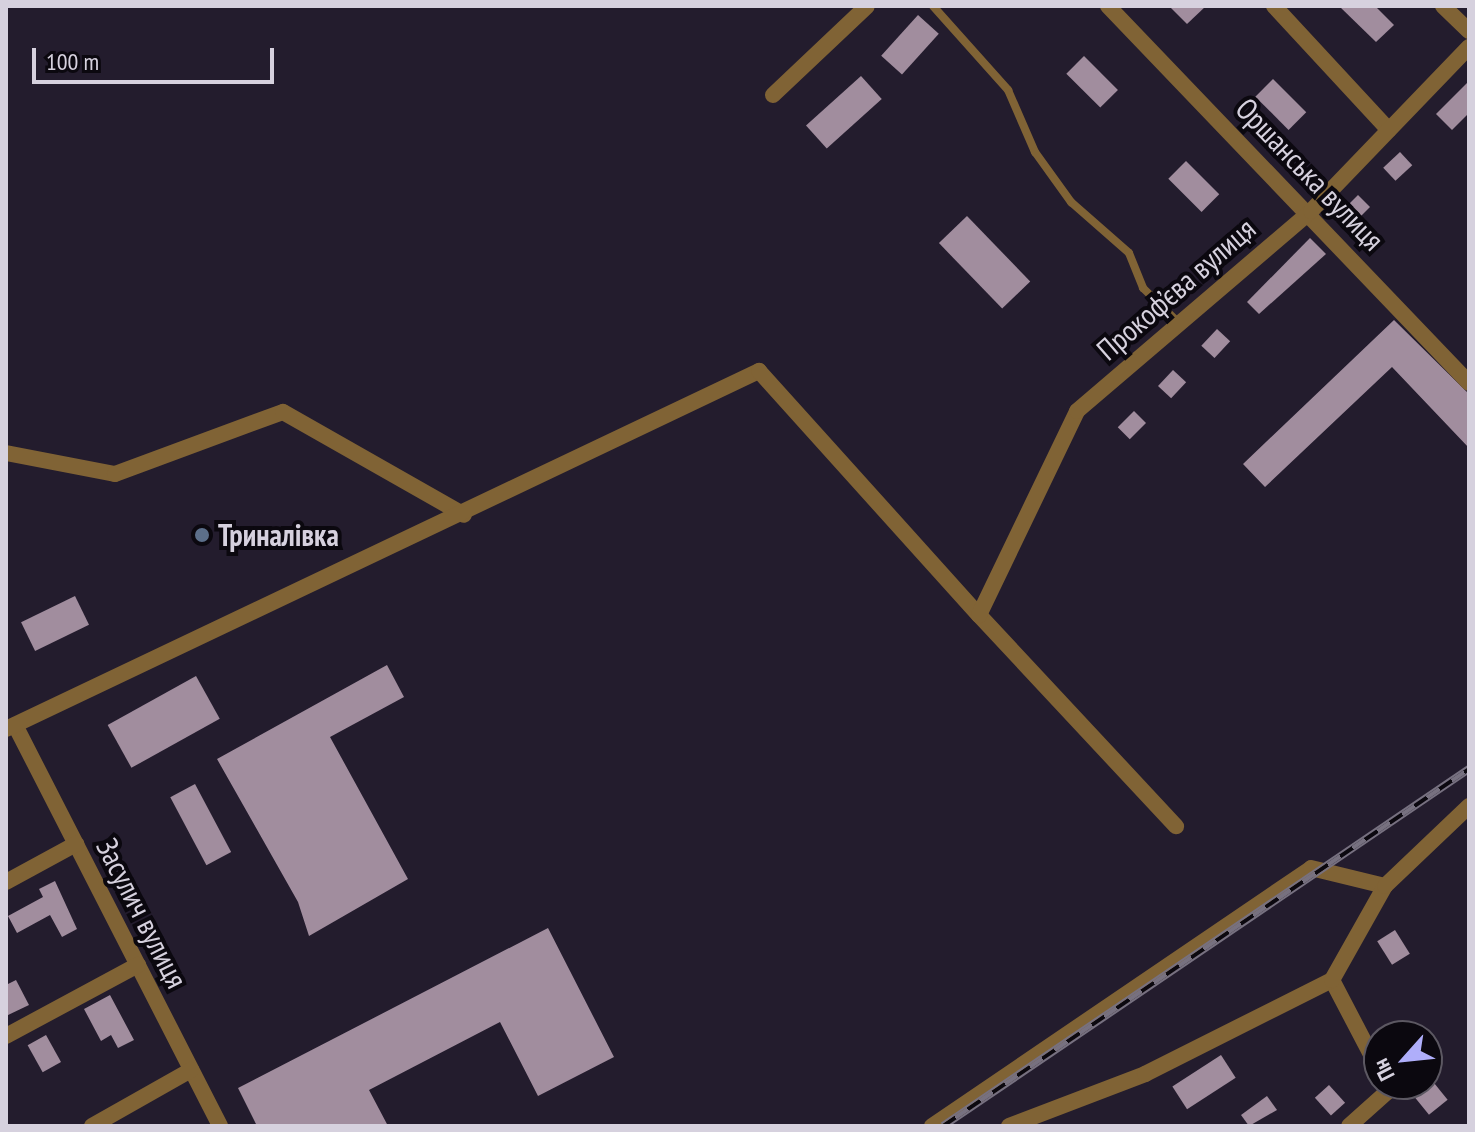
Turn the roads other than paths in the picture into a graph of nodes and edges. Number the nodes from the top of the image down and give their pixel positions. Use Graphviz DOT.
graph roads {
  1 [pos="867,6"];
  2 [pos="933,6"];
  3 [pos="1108,6"];
  4 [pos="1274,6"];
  5 [pos="1443,6"];
  6 [pos="1469,31"];
  7 [pos="1469,47"];
  8 [pos="773,95"];
  9 [pos="1389,130"];
  10 [pos="1311,211"];
  11 [pos="1181,325"];
  12 [pos="1469,383"];
  13 [pos="6,453"];
  14 [pos="464,515"];
  15 [pos="979,615"];
  16 [pos="10,727"];
  17 [pos="1469,806"];
  18 [pos="1176,826"];
  19 [pos="76,844"];
  20 [pos="6,882"];
  21 [pos="1385,886"];
  22 [pos="138,965"];
  23 [pos="1332,980"];
  24 [pos="6,1036"];
  25 [pos="1363,1039"];
  26 [pos="191,1070"];
  27 [pos="1378,1100"];
  28 [pos="92,1126"];
  29 [pos="220,1126"];
  30 [pos="932,1126"];
  31 [pos="1009,1126"];
  32 [pos="1349,1126"];
  1 -- 8 [label="street"];
  2 -- 11 [label="lane"];
  3 -- 10 [label="street, Оршанська вулиця"];
  4 -- 9 [label="street"];
  5 -- 6 [label="street"];
  7 -- 9 [label="street, Прокоф’єва вулиця"];
  9 -- 10 [label="street, Прокоф’єва вулиця"];
  10 -- 11 [label="street, Прокоф’єва вулиця"];
  10 -- 12 [label="street, Оршанська вулиця"];
  11 -- 15 [label="street, Прокоф’єва вулиця"];
  13 -- 14 [label="street"];
  14 -- 15 [label="street"];
  14 -- 16 [label="street"];
  15 -- 18 [label="street"];
  16 -- 19 [label="street, Засулич вулиця"];
  17 -- 21 [label="street"];
  19 -- 20 [label="street"];
  19 -- 22 [label="street, Засулич вулиця"];
  21 -- 23 [label="street"];
  21 -- 30 [label="street"];
  22 -- 24 [label="street"];
  22 -- 26 [label="street, Засулич вулиця"];
  23 -- 25 [label="street"];
  23 -- 31 [label="street"];
  26 -- 28 [label="street"];
  26 -- 29 [label="street, Засулич вулиця"];
  27 -- 32 [label="street"];
}
